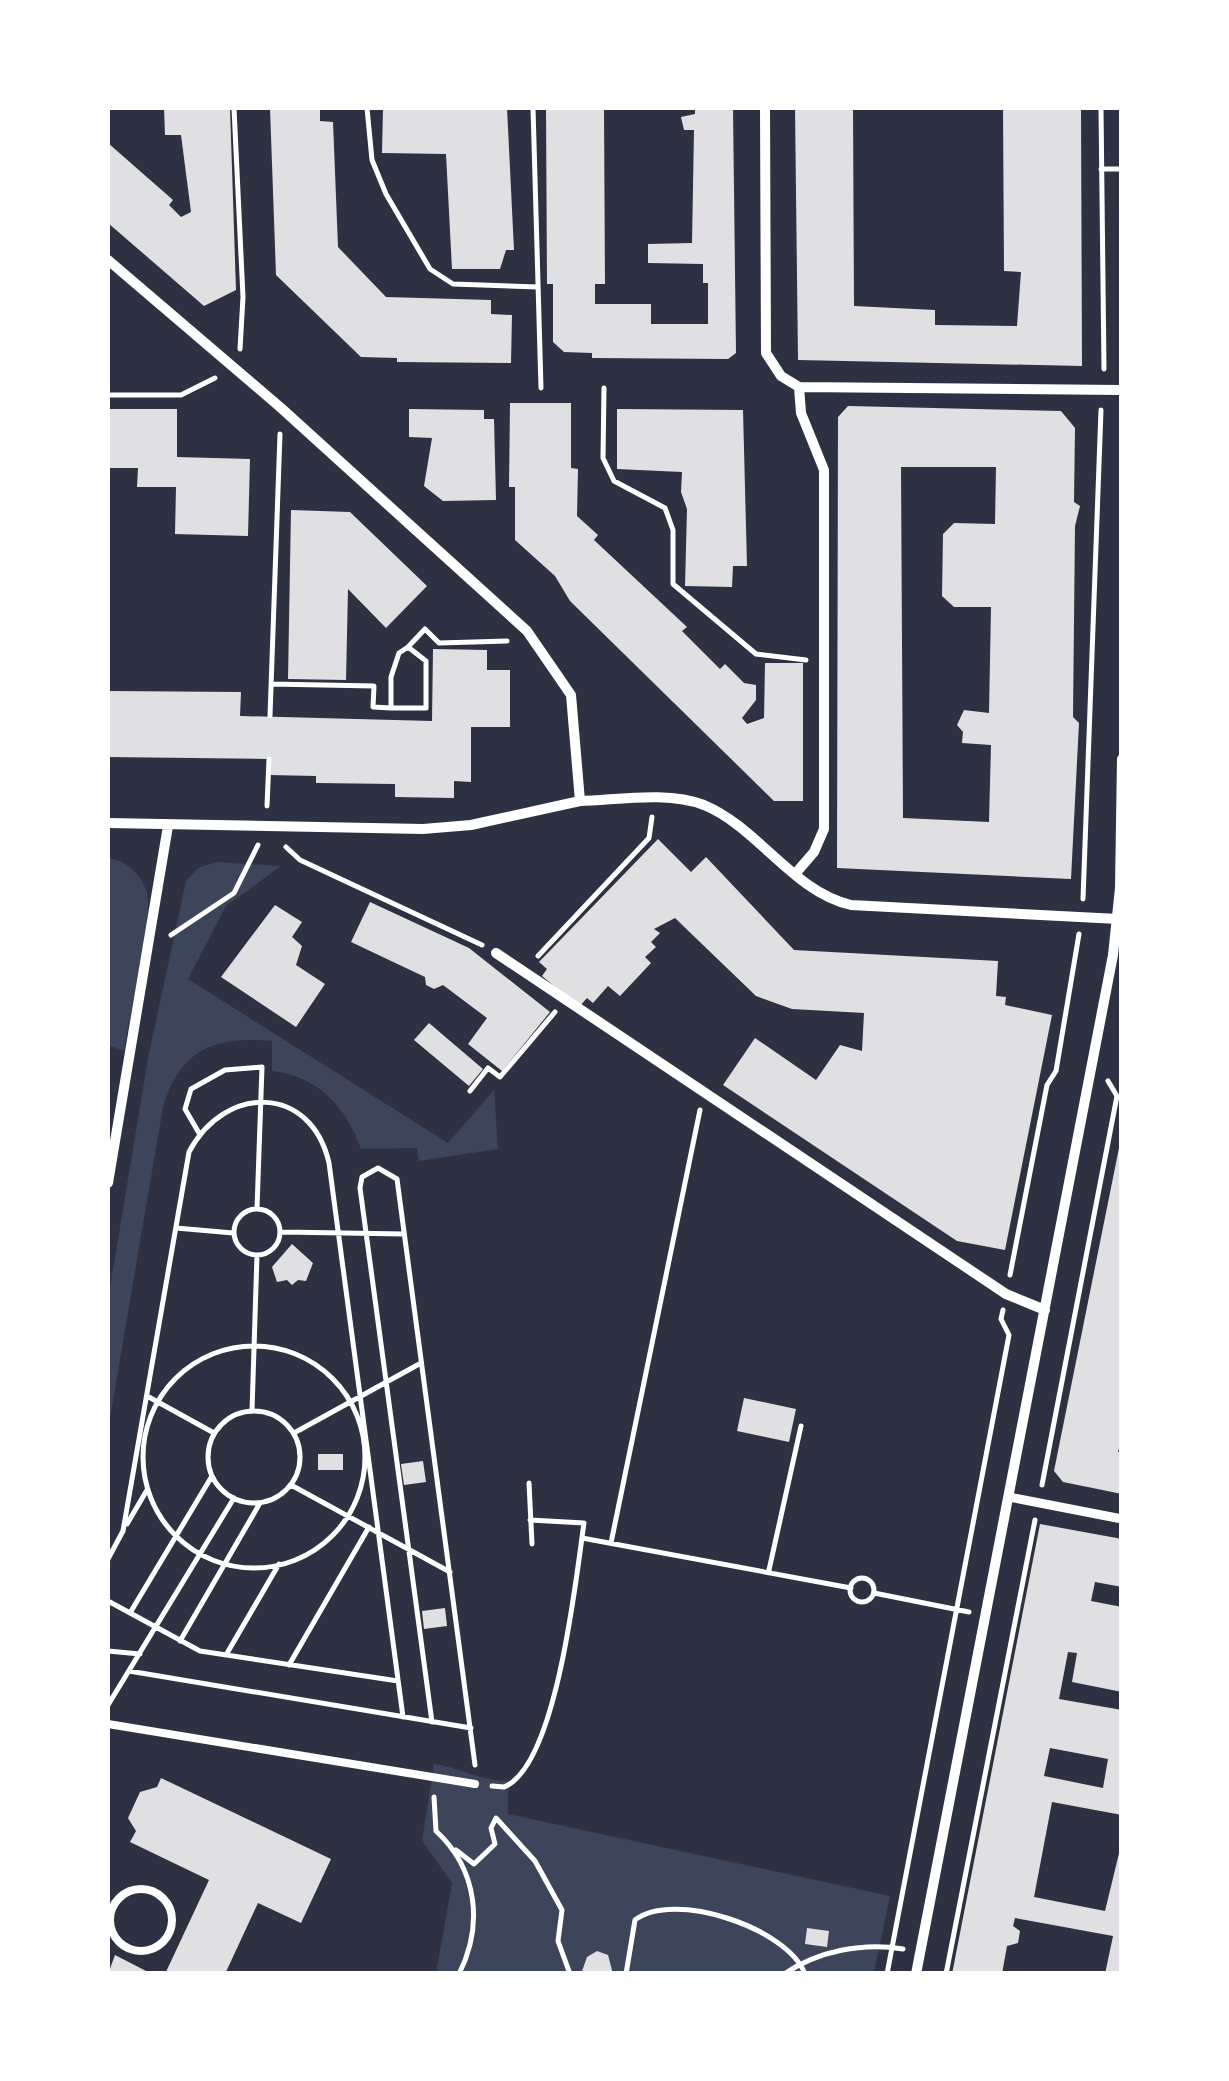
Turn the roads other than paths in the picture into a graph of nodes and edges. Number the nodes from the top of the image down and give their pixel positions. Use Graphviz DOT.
graph roads {
  1 [pos="765,108"];
  2 [pos="108,260"];
  3 [pos="799,387"];
  4 [pos="1122,390"];
  5 [pos="1122,759"];
  6 [pos="580,801"];
  7 [pos="108,824"];
  8 [pos="168,826"];
  9 [pos="795,874"];
  10 [pos="1118,919"];
  11 [pos="496,953"];
  12 [pos="108,1183"];
  13 [pos="1044,1310"];
  14 [pos="1009,1497"];
  15 [pos="1122,1519"];
  16 [pos="108,1724"];
  17 [pos="476,1784"];
  18 [pos="109,1913"];
  19 [pos="916,1974"];
  1 -- 3 [label="street"];
  2 -- 6 [label="street"];
  3 -- 4 [label="street"];
  3 -- 9 [label="street"];
  5 -- 10 [label="street"];
  6 -- 8 [label="street"];
  6 -- 9 [label="street"];
  7 -- 8 [label="street"];
  8 -- 12 [label="street"];
  9 -- 10 [label="street"];
  10 -- 13 [label="street"];
  11 -- 13 [label="street"];
  13 -- 14 [label="street"];
  14 -- 15 [label="street"];
  14 -- 19 [label="street"];
  16 -- 17 [label="lane"];
  18 -- 18 [label="lane"];
}
